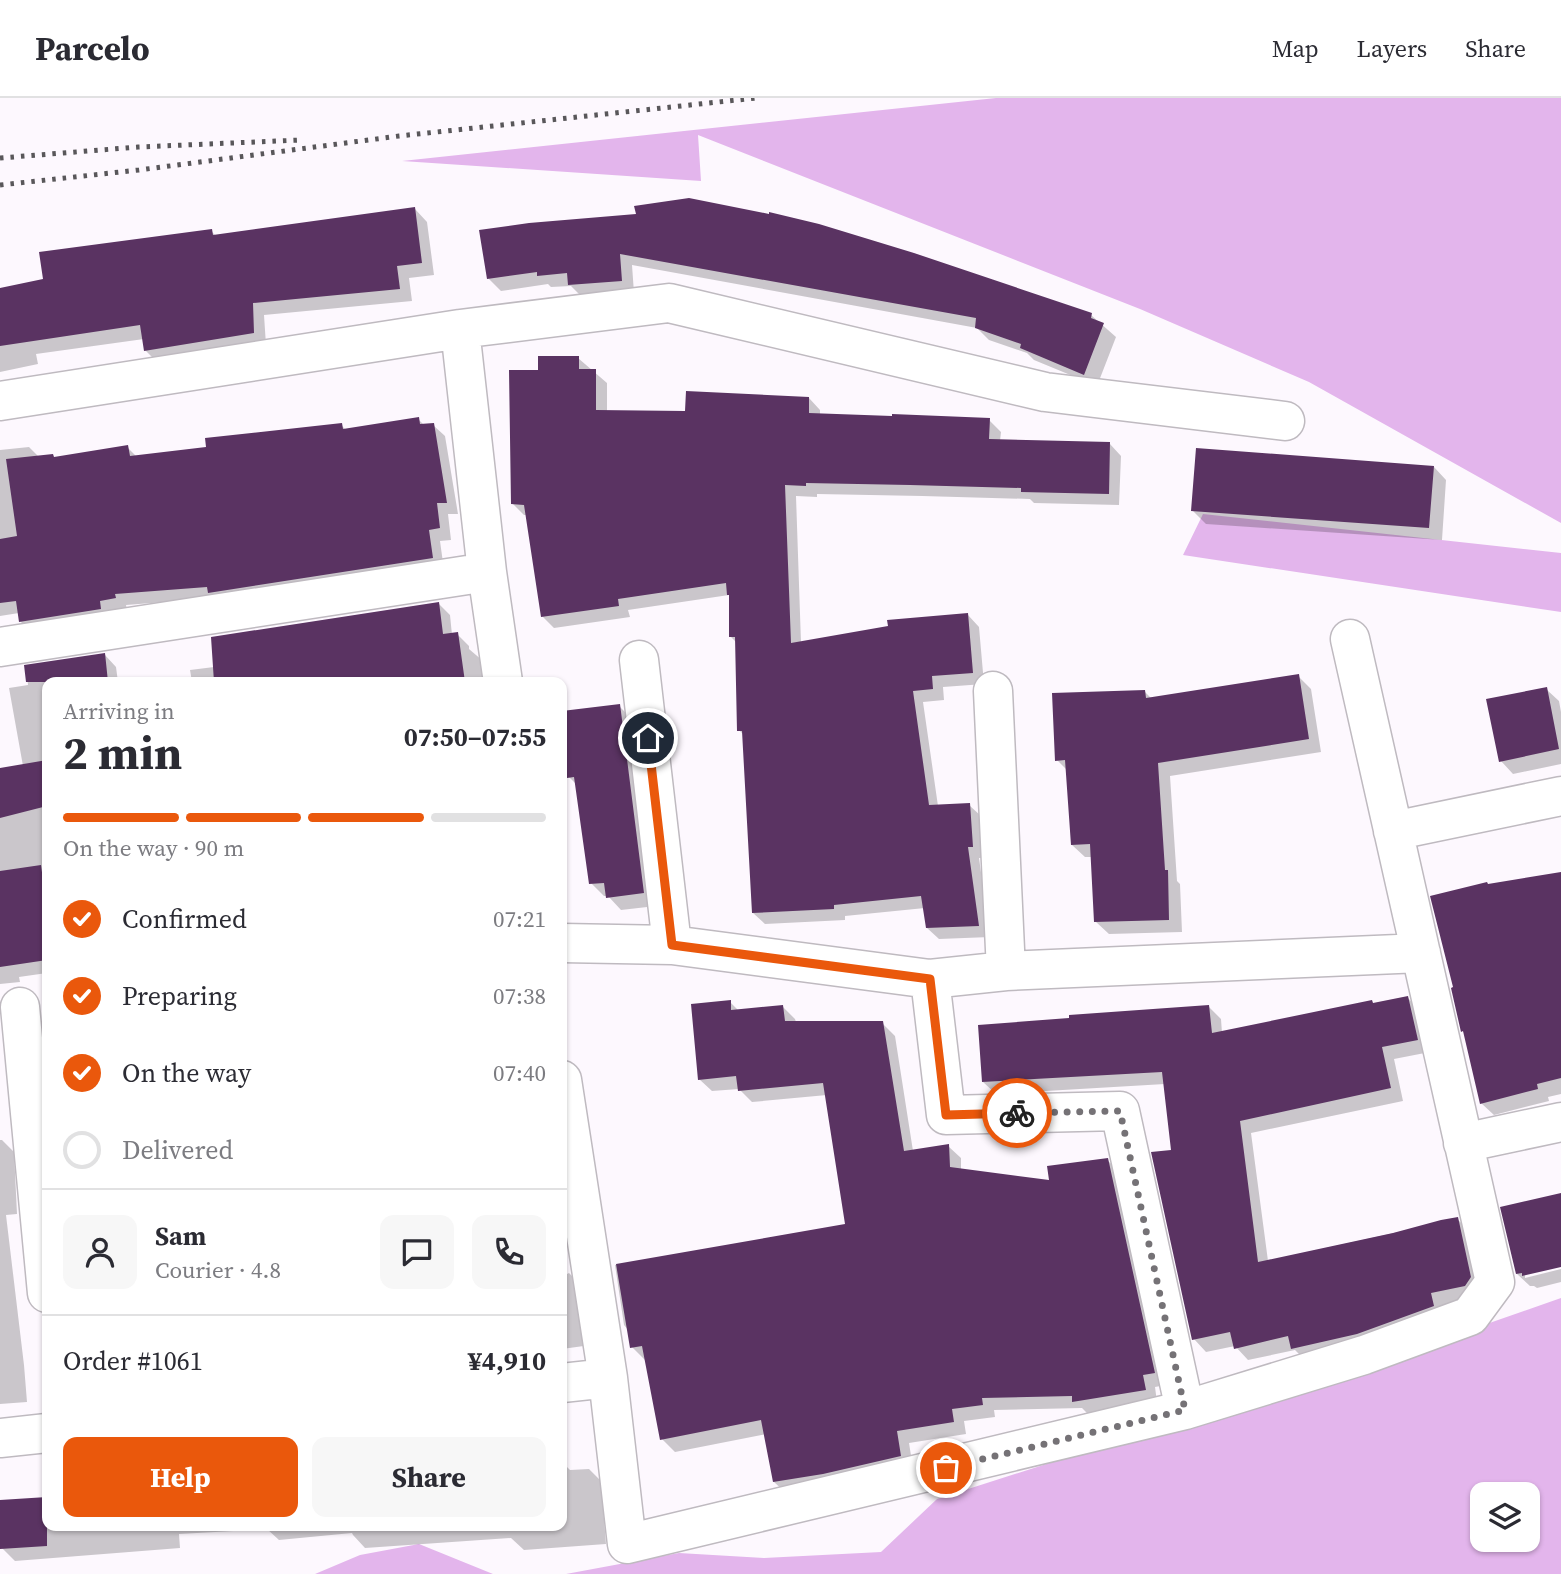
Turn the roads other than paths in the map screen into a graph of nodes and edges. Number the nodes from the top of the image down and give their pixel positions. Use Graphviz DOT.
graph roads {
  1 [pos="460,329"];
  2 [pos="0,401"];
  3 [pos="1285,421"];
  4 [pos="487,572"];
  5 [pos="1350,639"];
  6 [pos="0,647"];
  7 [pos="639,660"];
  8 [pos="502,677"];
  9 [pos="993,691"];
  10 [pos="1561,796"];
  11 [pos="1394,831"];
  12 [pos="567,943"];
  13 [pos="672,945"];
  14 [pos="1421,953"];
  15 [pos="1006,971"];
  16 [pos="930,979"];
  17 [pos="22,1007"];
  18 [pos="567,1112"];
  19 [pos="1561,1122"];
  20 [pos="1463,1143"];
  21 [pos="42,1236"];
  22 [pos="608,1378"];
  23 [pos="567,1382"];
  24 [pos="1185,1410"];
  25 [pos="42,1434"];
  26 [pos="0,1438"];
  1 -- 2 [label="street"];
  1 -- 3 [label="street"];
  1 -- 4 [label="street"];
  4 -- 6 [label="street"];
  4 -- 8 [label="street"];
  5 -- 11 [label="street"];
  7 -- 13 [label="street"];
  9 -- 15 [label="street"];
  10 -- 11 [label="street"];
  11 -- 14 [label="street"];
  12 -- 13 [label="street"];
  13 -- 16 [label="street"];
  14 -- 15 [label="street"];
  14 -- 20 [label="street"];
  15 -- 16 [label="street"];
  16 -- 24 [label="street"];
  17 -- 21 [label="street"];
  18 -- 22 [label="street"];
  19 -- 20 [label="street"];
  20 -- 24 [label="street"];
  22 -- 23 [label="street"];
  22 -- 24 [label="street"];
  25 -- 26 [label="street"];
}
